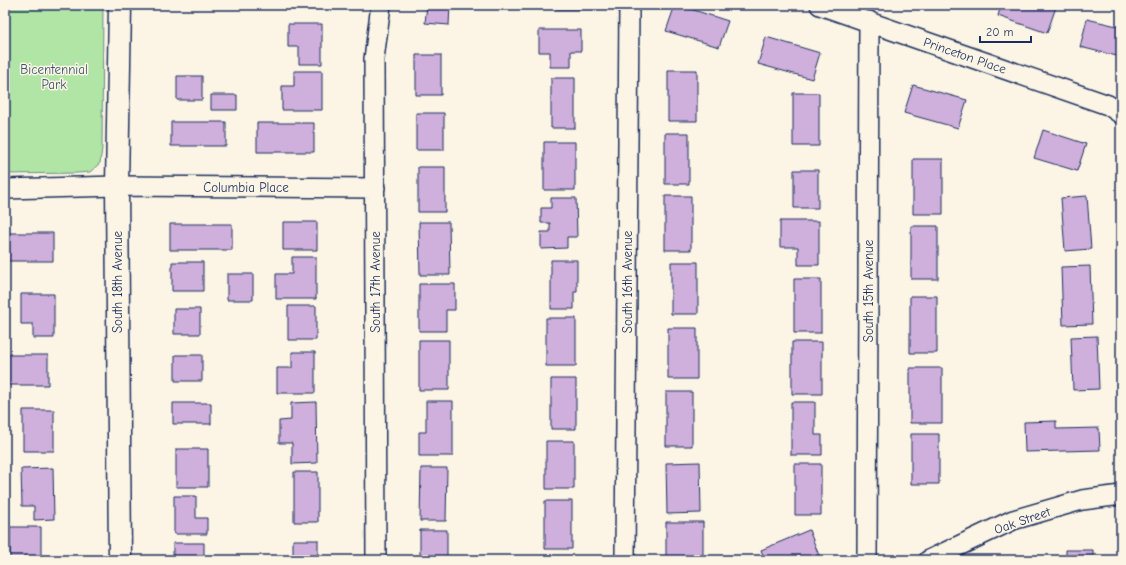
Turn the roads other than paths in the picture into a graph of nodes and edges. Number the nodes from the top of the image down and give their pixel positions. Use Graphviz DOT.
graph roads {
  1 [pos="120,5"];
  2 [pos="381,5"];
  3 [pos="629,5"];
  4 [pos="820,5"];
  5 [pos="869,21"];
  6 [pos="1115,110"];
  7 [pos="117,186"];
  8 [pos="375,188"];
  9 [pos="5,189"];
  10 [pos="1121,495"];
  11 [pos="120,560"];
  12 [pos="376,560"];
  13 [pos="625,560"];
  14 [pos="867,560"];
  15 [pos="929,560"];
  1 -- 7 [label="street, South 18th Avenue"];
  2 -- 8 [label="street, South 17th Avenue"];
  3 -- 13 [label="street, South 16th Avenue"];
  4 -- 5 [label="street, Princeton Place"];
  5 -- 6 [label="street, Princeton Place"];
  5 -- 14 [label="street, South 15th Avenue"];
  7 -- 8 [label="street, Columbia Place"];
  7 -- 9 [label="street, Columbia Place"];
  7 -- 11 [label="street, South 18th Avenue"];
  8 -- 12 [label="street, South 17th Avenue"];
  10 -- 15 [label="street, Oak Street"];
}
